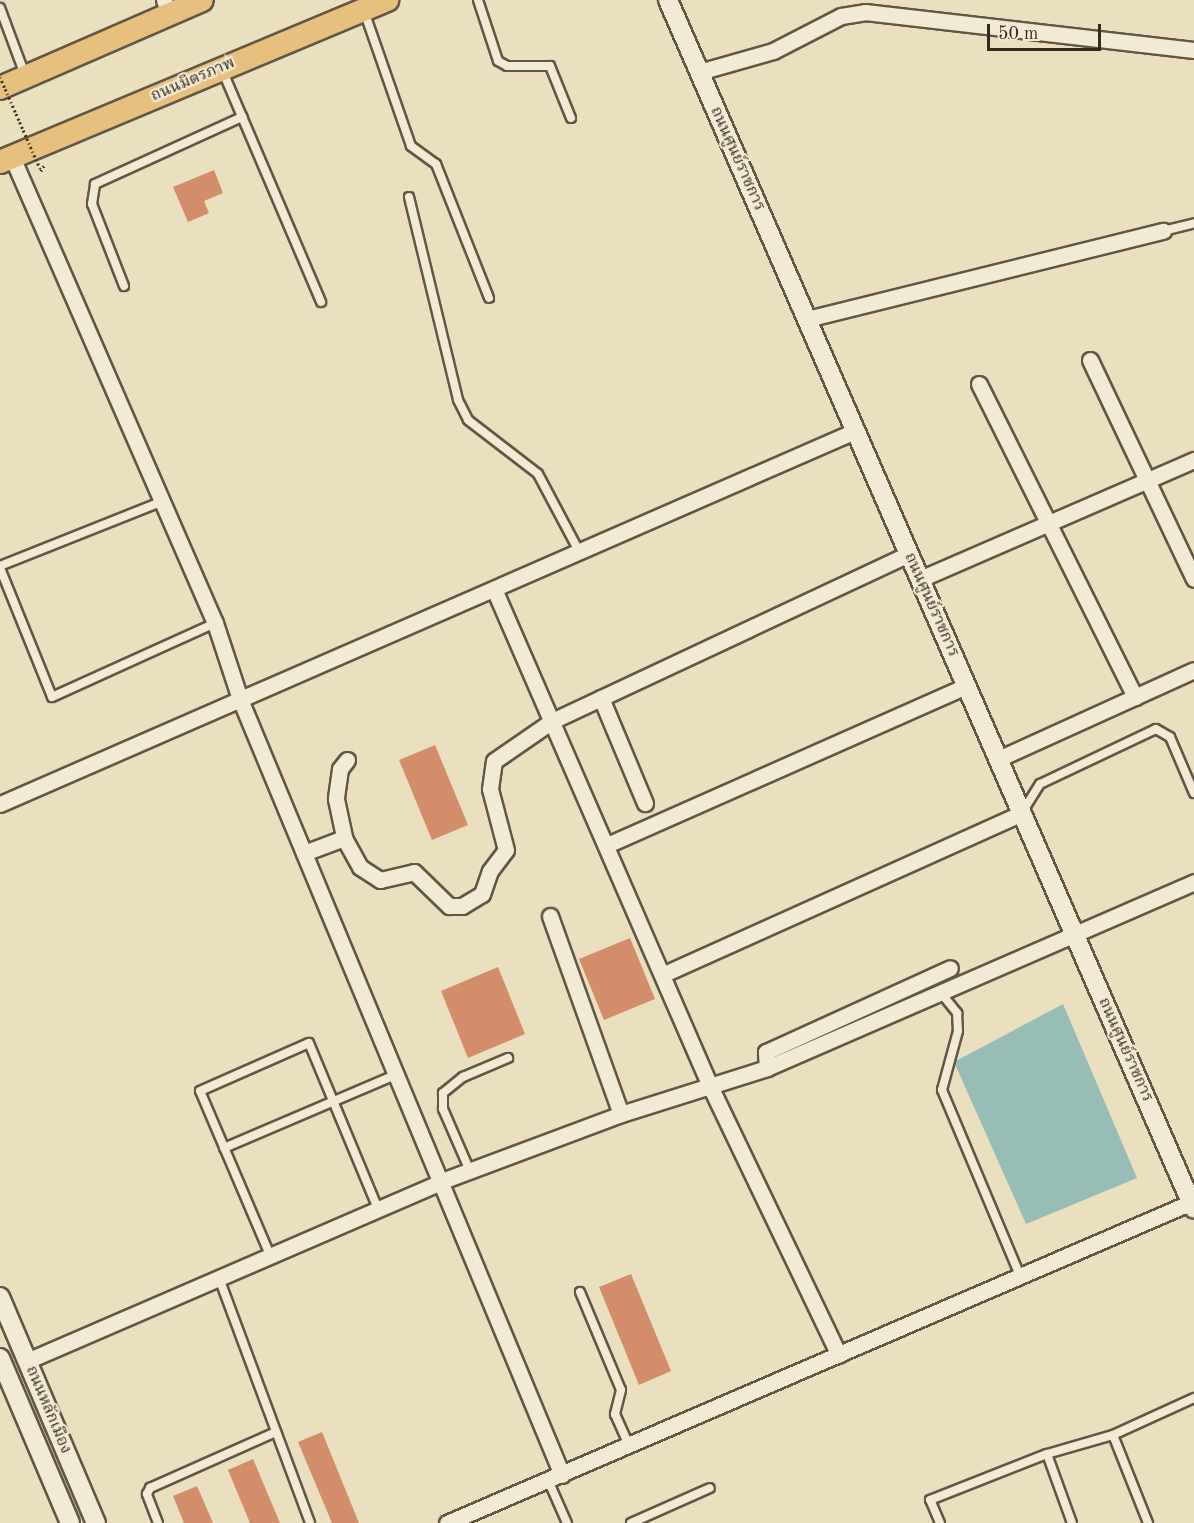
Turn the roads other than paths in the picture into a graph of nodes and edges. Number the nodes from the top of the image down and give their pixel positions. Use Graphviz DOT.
graph roads {
  1 [pos="202,0"];
  2 [pos="388,0"];
  3 [pos="478,0"];
  4 [pos="668,0"];
  5 [pos="167,7"];
  6 [pos="0,8"];
  7 [pos="363,9"];
  8 [pos="1194,50"];
  9 [pos="221,68"];
  10 [pos="699,72"];
  11 [pos="25,77"];
  12 [pos="0,88"];
  13 [pos="242,117"];
  14 [pos="571,118"];
  15 [pos="6,159"];
  16 [pos="410,197"];
  17 [pos="1194,223"];
  18 [pos="1163,231"];
  19 [pos="124,286"];
  20 [pos="489,298"];
  21 [pos="321,302"];
  22 [pos="807,320"];
  23 [pos="1090,360"];
  24 [pos="979,384"];
  25 [pos="855,431"];
  26 [pos="1194,460"];
  27 [pos="1143,480"];
  28 [pos="163,501"];
  29 [pos="1049,522"];
  30 [pos="579,551"];
  31 [pos="909,554"];
  32 [pos="0,567"];
  33 [pos="920,579"];
  34 [pos="1194,579"];
  35 [pos="494,589"];
  36 [pos="215,623"];
  37 [pos="1194,670"];
  38 [pos="966,686"];
  39 [pos="1135,697"];
  40 [pos="601,698"];
  41 [pos="240,699"];
  42 [pos="552,721"];
  43 [pos="998,759"];
  44 [pos="347,760"];
  45 [pos="1194,793"];
  46 [pos="645,803"];
  47 [pos="0,804"];
  48 [pos="1022,813"];
  49 [pos="344,838"];
  50 [pos="607,845"];
  51 [pos="304,854"];
  52 [pos="1194,882"];
  53 [pos="550,916"];
  54 [pos="1074,934"];
  55 [pos="950,968"];
  56 [pos="664,974"];
  57 [pos="941,993"];
  58 [pos="508,1058"];
  59 [pos="767,1068"];
  60 [pos="395,1075"];
  61 [pos="710,1086"];
  62 [pos="333,1102"];
  63 [pos="621,1114"];
  64 [pos="224,1148"];
  65 [pos="470,1171"];
  66 [pos="442,1181"];
  67 [pos="1193,1204"];
  68 [pos="378,1209"];
  69 [pos="270,1255"];
  70 [pos="1020,1276"];
  71 [pos="219,1278"];
  72 [pos="580,1292"];
  73 [pos="0,1297"];
  74 [pos="839,1355"];
  75 [pos="27,1360"];
  76 [pos="2,1367"];
  77 [pos="1194,1398"];
  78 [pos="276,1432"];
  79 [pos="1113,1435"];
  80 [pos="629,1446"];
  81 [pos="1047,1454"];
  82 [pos="555,1477"];
  83 [pos="710,1488"];
  84 [pos="70,1523"];
  85 [pos="96,1523"];
  86 [pos="158,1523"];
  87 [pos="310,1523"];
  88 [pos="447,1523"];
  89 [pos="567,1523"];
  90 [pos="631,1523"];
  91 [pos="940,1523"];
  92 [pos="1072,1523"];
  93 [pos="1148,1523"];
  1 -- 5 [label="main road"];
  2 -- 7 [label="main road, ถนนมิตรภาพ"];
  3 -- 14 [label="lane"];
  4 -- 10 [label="street, ถนนศูนย์ราชการ"];
  5 -- 11 [label="main road"];
  6 -- 11 [label="lane"];
  7 -- 9 [label="main road, ถนนมิตรภาพ"];
  7 -- 20 [label="lane"];
  8 -- 10 [label="street"];
  9 -- 13 [label="lane"];
  9 -- 15 [label="main road, ถนนมิตรภาพ"];
  10 -- 22 [label="street, ถนนศูนย์ราชการ"];
  11 -- 12 [label="main road"];
  13 -- 19 [label="lane"];
  13 -- 21 [label="lane"];
  15 -- 28 [label="street"];
  16 -- 30 [label="lane"];
  17 -- 18 [label="lane"];
  18 -- 22 [label="street"];
  22 -- 25 [label="street, ถนนศูนย์ราชการ"];
  23 -- 27 [label="street"];
  24 -- 29 [label="street"];
  25 -- 30 [label="street"];
  25 -- 31 [label="street, ถนนศูนย์ราชการ"];
  26 -- 27 [label="street"];
  27 -- 29 [label="street"];
  27 -- 34 [label="street"];
  28 -- 32 [label="lane"];
  28 -- 36 [label="street"];
  29 -- 33 [label="street"];
  29 -- 39 [label="street"];
  30 -- 35 [label="street"];
  31 -- 33 [label="street, ถนนศูนย์ราชการ"];
  31 -- 40 [label="street"];
  32 -- 36 [label="lane"];
  33 -- 38 [label="street, ถนนศูนย์ราชการ"];
  35 -- 41 [label="street"];
  35 -- 42 [label="street"];
  36 -- 41 [label="street"];
  37 -- 39 [label="street"];
  38 -- 43 [label="street, ถนนศูนย์ราชการ"];
  38 -- 50 [label="street"];
  39 -- 43 [label="street"];
  40 -- 42 [label="street"];
  40 -- 46 [label="street"];
  41 -- 47 [label="street"];
  41 -- 51 [label="street"];
  42 -- 49 [label="street"];
  42 -- 50 [label="street"];
  43 -- 48 [label="street, ถนนศูนย์ราชการ"];
  44 -- 49 [label="street"];
  45 -- 48 [label="lane"];
  48 -- 54 [label="street, ถนนศูนย์ราชการ"];
  48 -- 56 [label="street"];
  49 -- 51 [label="street"];
  50 -- 56 [label="street"];
  51 -- 60 [label="street"];
  52 -- 54 [label="street"];
  53 -- 63 [label="street"];
  54 -- 57 [label="street"];
  54 -- 67 [label="street, ถนนศูนย์ราชการ"];
  55 -- 59 [label="street"];
  56 -- 61 [label="street"];
  57 -- 59 [label="street"];
  57 -- 70 [label="lane"];
  58 -- 65 [label="lane"];
  59 -- 61 [label="street"];
  60 -- 62 [label="lane"];
  60 -- 66 [label="street"];
  61 -- 63 [label="street"];
  61 -- 74 [label="street"];
  62 -- 64 [label="lane"];
  62 -- 64 [label="lane"];
  62 -- 68 [label="lane"];
  63 -- 65 [label="street"];
  64 -- 69 [label="lane"];
  65 -- 66 [label="street"];
  66 -- 68 [label="street"];
  66 -- 82 [label="street"];
  67 -- 70 [label="street"];
  68 -- 69 [label="street"];
  69 -- 71 [label="street"];
  70 -- 74 [label="street"];
  71 -- 75 [label="street"];
  71 -- 78 [label="lane"];
  72 -- 80 [label="lane"];
  73 -- 75 [label="street, ถนนหลักเมือง"];
  74 -- 80 [label="street"];
  75 -- 76 [label="street"];
  75 -- 85 [label="street, ถนนหลักเมือง"];
  76 -- 84 [label="street, ถนนหลักเมือง"];
  77 -- 79 [label="lane"];
  78 -- 86 [label="lane"];
  78 -- 87 [label="lane"];
  79 -- 81 [label="lane"];
  79 -- 93 [label="lane"];
  80 -- 82 [label="street"];
  81 -- 91 [label="lane"];
  81 -- 92 [label="lane"];
  82 -- 88 [label="street"];
  82 -- 89 [label="lane"];
  83 -- 90 [label="lane"];
}
